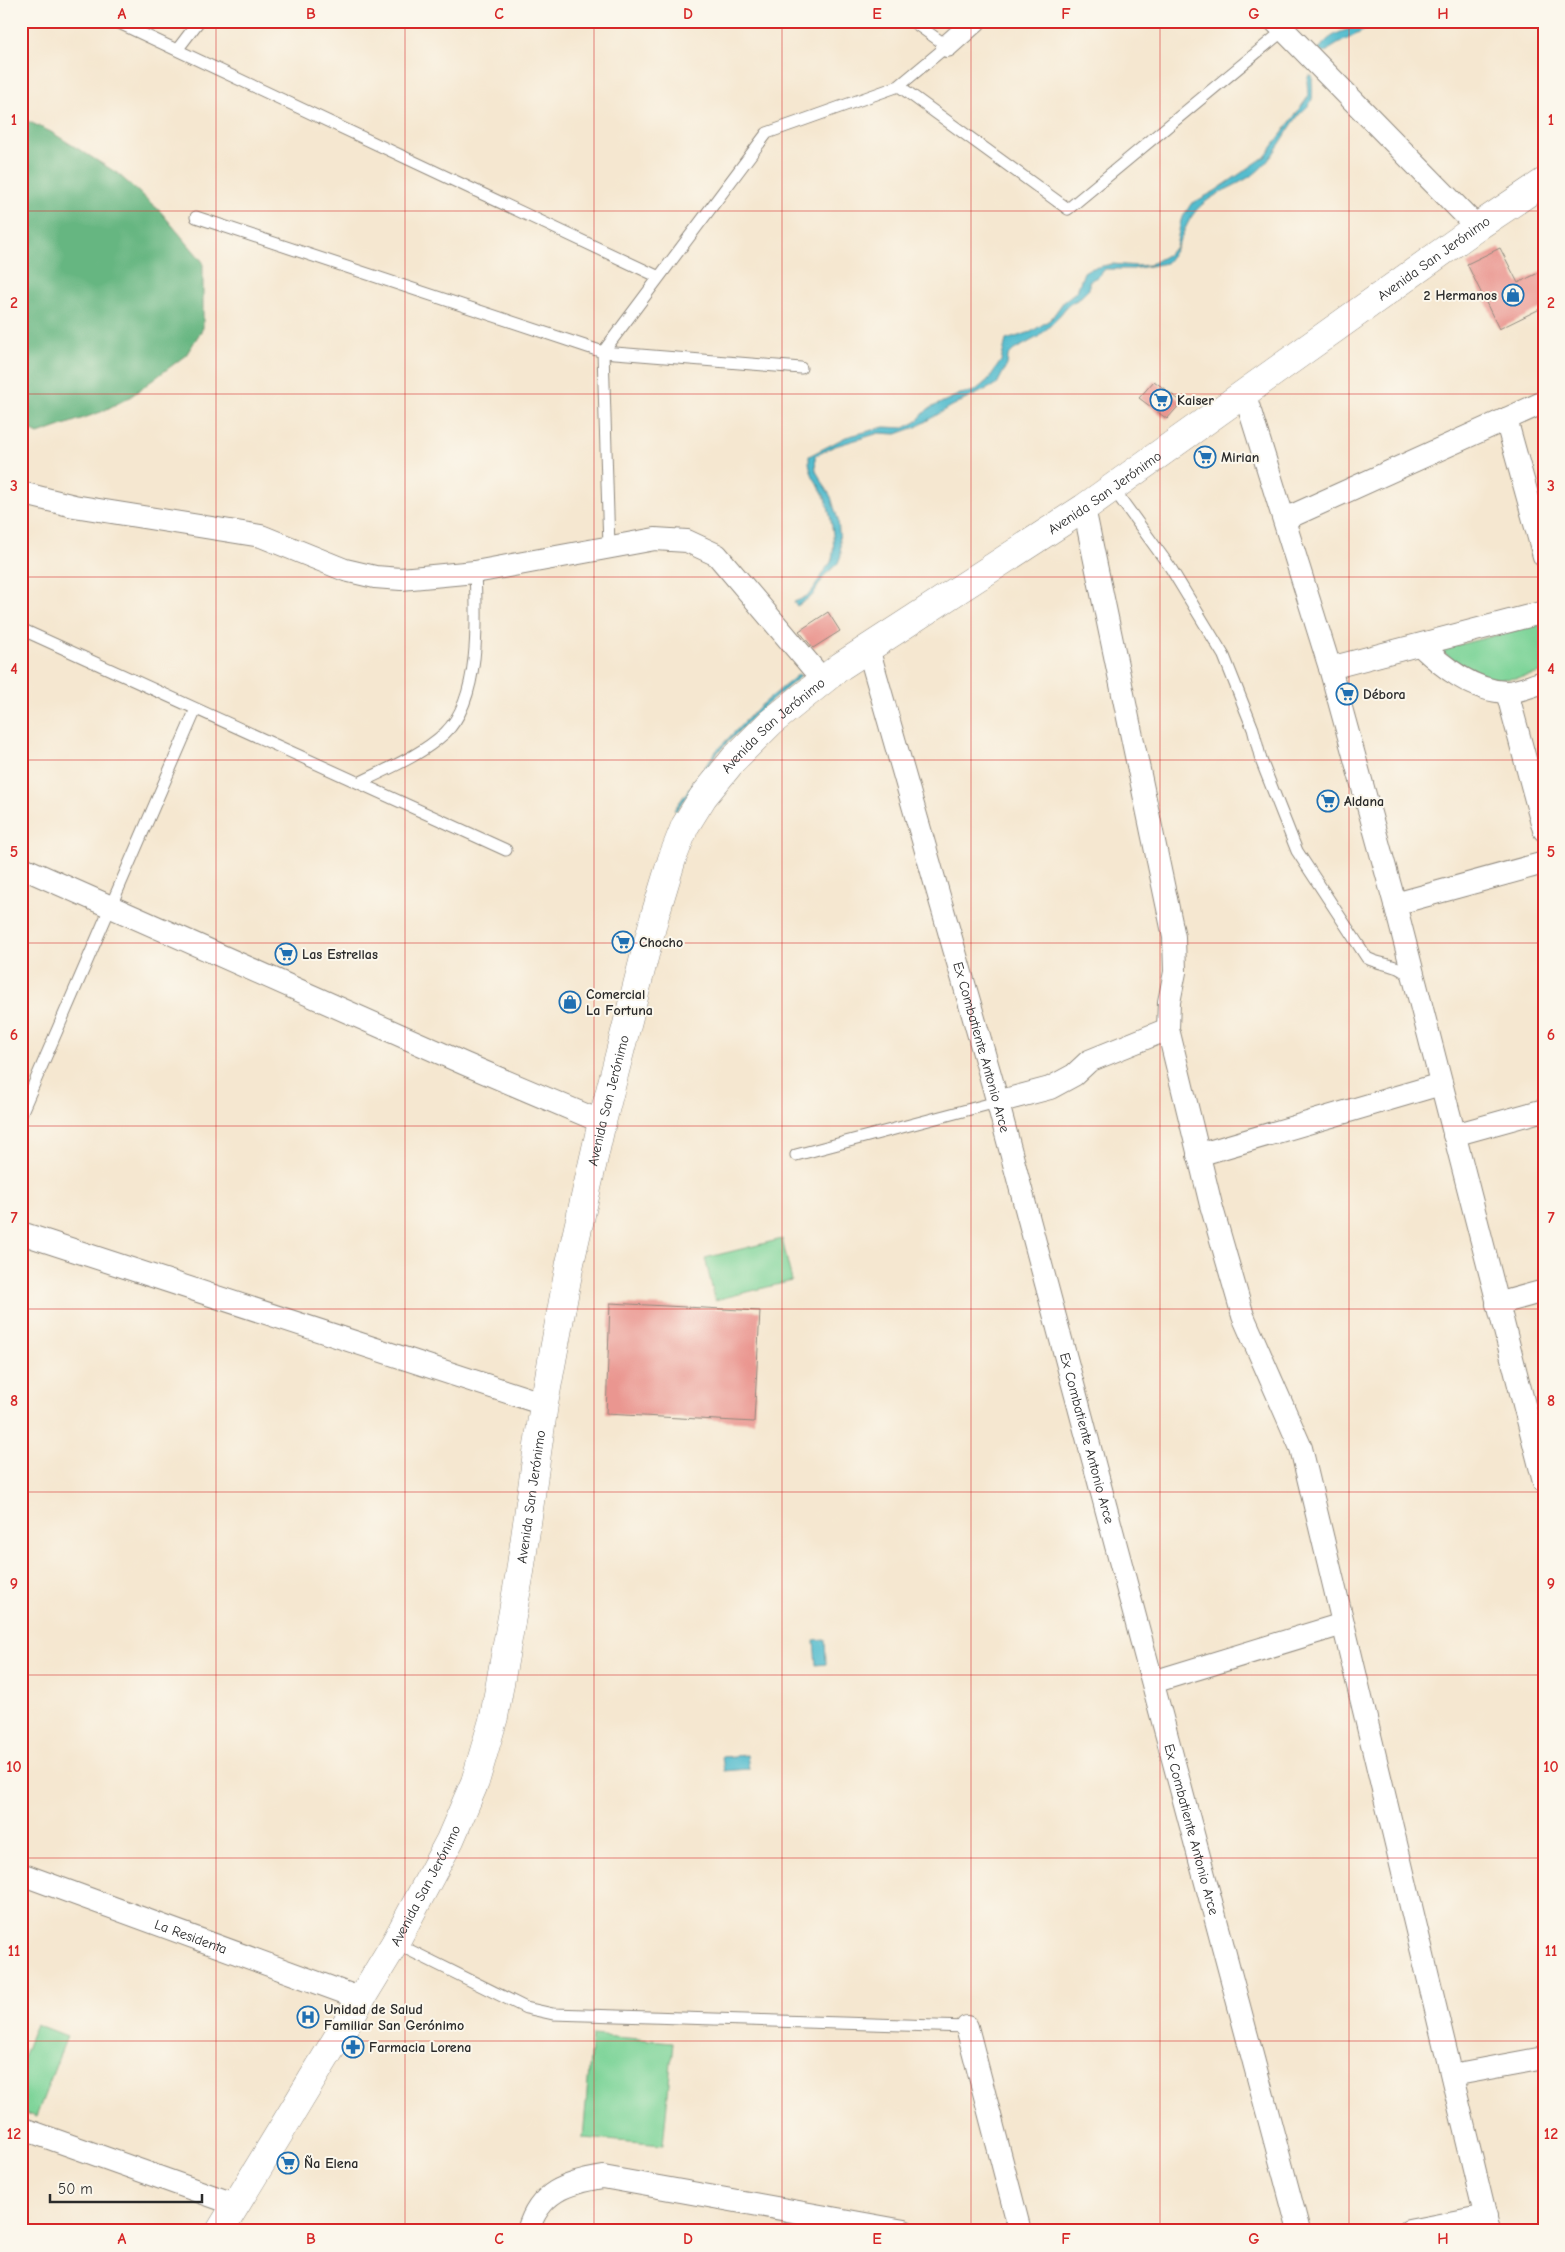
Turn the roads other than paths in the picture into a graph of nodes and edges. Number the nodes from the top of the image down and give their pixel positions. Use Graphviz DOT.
graph roads {
  1 [pos="116,21"];
  2 [pos="199,21"];
  3 [pos="912,21"];
  4 [pos="975,21"];
  5 [pos="1280,26"];
  6 [pos="947,46"];
  7 [pos="177,50"];
  8 [pos="899,86"];
  9 [pos="1544,182"];
  10 [pos="196,216"];
  11 [pos="1477,227"];
  12 [pos="660,277"];
  13 [pos="603,352"];
  14 [pos="801,368"];
  15 [pos="1244,392"];
  16 [pos="1544,402"];
  17 [pos="1506,419"];
  18 [pos="1112,487"];
  19 [pos="21,493"];
  20 [pos="1084,508"];
  21 [pos="1284,519"];
  22 [pos="609,547"];
  23 [pos="1544,556"];
  24 [pos="475,572"];
  25 [pos="1544,612"];
  26 [pos="21,629"];
  27 [pos="1420,645"];
  28 [pos="868,648"];
  29 [pos="1330,668"];
  30 [pos="823,680"];
  31 [pos="1544,682"];
  32 [pos="1507,692"];
  33 [pos="196,709"];
  34 [pos="360,783"];
  35 [pos="1544,830"];
  36 [pos="506,850"];
  37 [pos="1544,863"];
  38 [pos="21,867"];
  39 [pos="1395,904"];
  40 [pos="110,905"];
  41 [pos="1415,983"];
  42 [pos="1168,1029"];
  43 [pos="1440,1084"];
  44 [pos="997,1102"];
  45 [pos="1544,1110"];
  46 [pos="21,1114"];
  47 [pos="602,1122"];
  48 [pos="1454,1135"];
  49 [pos="796,1155"];
  50 [pos="1198,1155"];
  51 [pos="21,1233"];
  52 [pos="1544,1290"];
  53 [pos="1497,1304"];
  54 [pos="544,1404"];
  55 [pos="1543,1473"];
  56 [pos="1343,1624"];
  57 [pos="1152,1682"];
  58 [pos="21,1874"];
  59 [pos="395,1943"];
  60 [pos="362,1999"];
  61 [pos="966,2027"];
  62 [pos="1544,2058"];
  63 [pos="1452,2075"];
  64 [pos="21,2128"];
  65 [pos="237,2205"];
  66 [pos="1488,2224"];
  67 [pos="856,2227"];
  68 [pos="220,2231"];
  69 [pos="528,2231"];
  70 [pos="904,2231"];
  71 [pos="1020,2231"];
  72 [pos="1299,2231"];
  73 [pos="1410,2231"];
  1 -- 7 [label="lane"];
  2 -- 7 [label="lane"];
  3 -- 6 [label="lane"];
  4 -- 6 [label="street"];
  5 -- 8 [label="lane"];
  5 -- 11 [label="street"];
  6 -- 8 [label="lane"];
  7 -- 12 [label="lane"];
  8 -- 12 [label="lane"];
  9 -- 11 [label="street, Avenida San Jerónimo"];
  10 -- 13 [label="lane"];
  11 -- 15 [label="street, Avenida San Jerónimo"];
  12 -- 13 [label="lane"];
  13 -- 14 [label="lane"];
  13 -- 22 [label="lane"];
  15 -- 18 [label="street, Avenida San Jerónimo"];
  15 -- 21 [label="street"];
  16 -- 17 [label="street"];
  17 -- 21 [label="street"];
  17 -- 23 [label="street"];
  18 -- 20 [label="street, Avenida San Jerónimo"];
  18 -- 41 [label="lane"];
  19 -- 24 [label="street"];
  20 -- 28 [label="street, Avenida San Jerónimo"];
  20 -- 42 [label="street"];
  21 -- 29 [label="street"];
  22 -- 24 [label="street"];
  22 -- 30 [label="street"];
  24 -- 34 [label="lane"];
  25 -- 27 [label="street"];
  26 -- 33 [label="lane"];
  27 -- 29 [label="street"];
  27 -- 32 [label="street"];
  28 -- 30 [label="street, Avenida San Jerónimo"];
  28 -- 44 [label="street, Ex Combatiente Antonio Arce"];
  29 -- 39 [label="street"];
  30 -- 47 [label="street, Avenida San Jerónimo"];
  31 -- 32 [label="street"];
  32 -- 35 [label="street"];
  33 -- 34 [label="lane"];
  33 -- 40 [label="lane"];
  34 -- 36 [label="lane"];
  37 -- 39 [label="street"];
  38 -- 40 [label="street"];
  39 -- 41 [label="street"];
  40 -- 46 [label="lane"];
  40 -- 47 [label="street"];
  41 -- 43 [label="street"];
  42 -- 44 [label="street"];
  42 -- 50 [label="street"];
  43 -- 48 [label="street"];
  43 -- 50 [label="street"];
  44 -- 49 [label="lane"];
  44 -- 57 [label="street, Ex Combatiente Antonio Arce"];
  45 -- 48 [label="street"];
  47 -- 54 [label="street, Avenida San Jerónimo"];
  48 -- 53 [label="street"];
  50 -- 56 [label="street"];
  51 -- 54 [label="street"];
  52 -- 53 [label="street"];
  53 -- 55 [label="street"];
  54 -- 59 [label="street, Avenida San Jerónimo"];
  56 -- 57 [label="street"];
  56 -- 63 [label="street"];
  57 -- 72 [label="street, Ex Combatiente Antonio Arce"];
  58 -- 60 [label="street, La Residenta"];
  59 -- 60 [label="street, Avenida San Jerónimo"];
  59 -- 61 [label="lane"];
  60 -- 65 [label="street, Avenida San Jerónimo"];
  61 -- 71 [label="street"];
  62 -- 63 [label="street"];
  63 -- 66 [label="street"];
  64 -- 65 [label="street"];
  65 -- 68 [label="street, Avenida San Jerónimo"];
  66 -- 73 [label="street"];
  67 -- 69 [label="street"];
  67 -- 70 [label="street"];
}
